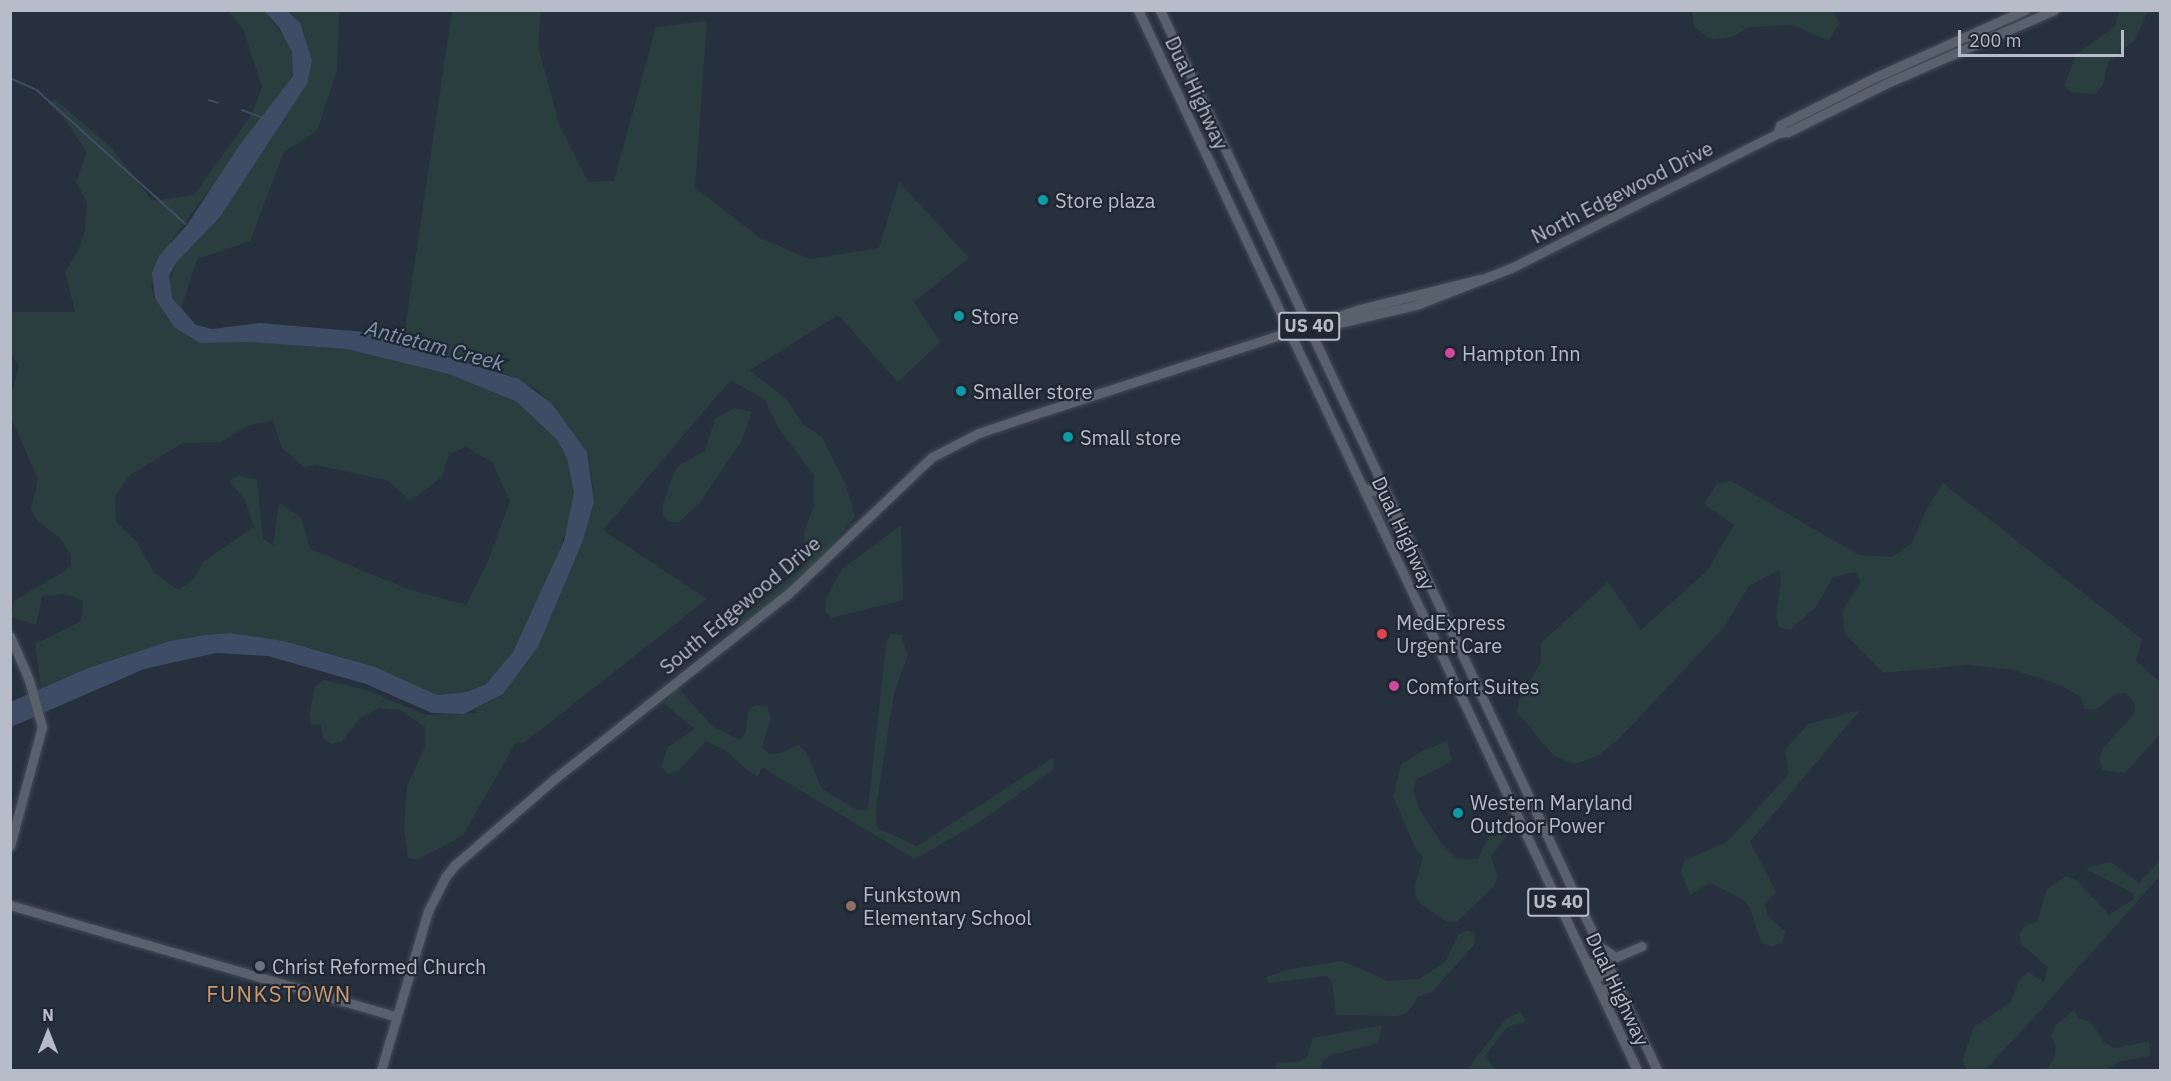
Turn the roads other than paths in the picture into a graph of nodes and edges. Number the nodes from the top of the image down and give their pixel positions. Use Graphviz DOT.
graph roads {
  1 [pos="1138,10"];
  2 [pos="1160,10"];
  3 [pos="2025,10"];
  4 [pos="2054,10"];
  5 [pos="1778,133"];
  6 [pos="1310,328"];
  7 [pos="1289,334"];
  8 [pos="1363,488"];
  9 [pos="1422,568"];
  10 [pos="10,636"];
  11 [pos="10,846"];
  12 [pos="10,905"];
  13 [pos="1563,914"];
  14 [pos="1598,943"];
  15 [pos="1642,946"];
  16 [pos="1612,974"];
  17 [pos="1599,990"];
  18 [pos="395,1016"];
  19 [pos="1650,1055"];
  20 [pos="381,1071"];
  21 [pos="1636,1071"];
  22 [pos="1657,1071"];
  1 -- 7 [label="main road, Dual Highway / US 40"];
  2 -- 6 [label="main road, Dual Highway / US 40"];
  3 -- 5 [label="main road, North Edgewood Drive"];
  4 -- 5 [label="main road, North Edgewood Drive"];
  5 -- 6 [label="main road, North Edgewood Drive"];
  6 -- 7 [label="main road, South Edgewood Drive"];
  6 -- 9 [label="main road, Dual Highway / US 40"];
  7 -- 8 [label="main road, Dual Highway / US 40"];
  7 -- 18 [label="main road, South Edgewood Drive"];
  8 -- 9 [label="main road"];
  8 -- 13 [label="main road, Dual Highway / US 40"];
  9 -- 14 [label="main road, Dual Highway / US 40"];
  10 -- 11 [label="main road"];
  12 -- 18 [label="main road"];
  13 -- 16 [label="main road"];
  13 -- 17 [label="main road, Dual Highway / US 40"];
  14 -- 15 [label="main road"];
  14 -- 16 [label="main road, Dual Highway / US 40"];
  16 -- 19 [label="main road, Dual Highway / US 40"];
  17 -- 19 [label="main road"];
  17 -- 21 [label="main road, Dual Highway / US 40"];
  18 -- 20 [label="main road, South Edgewood Drive"];
  19 -- 22 [label="main road, Dual Highway / US 40"];
}
